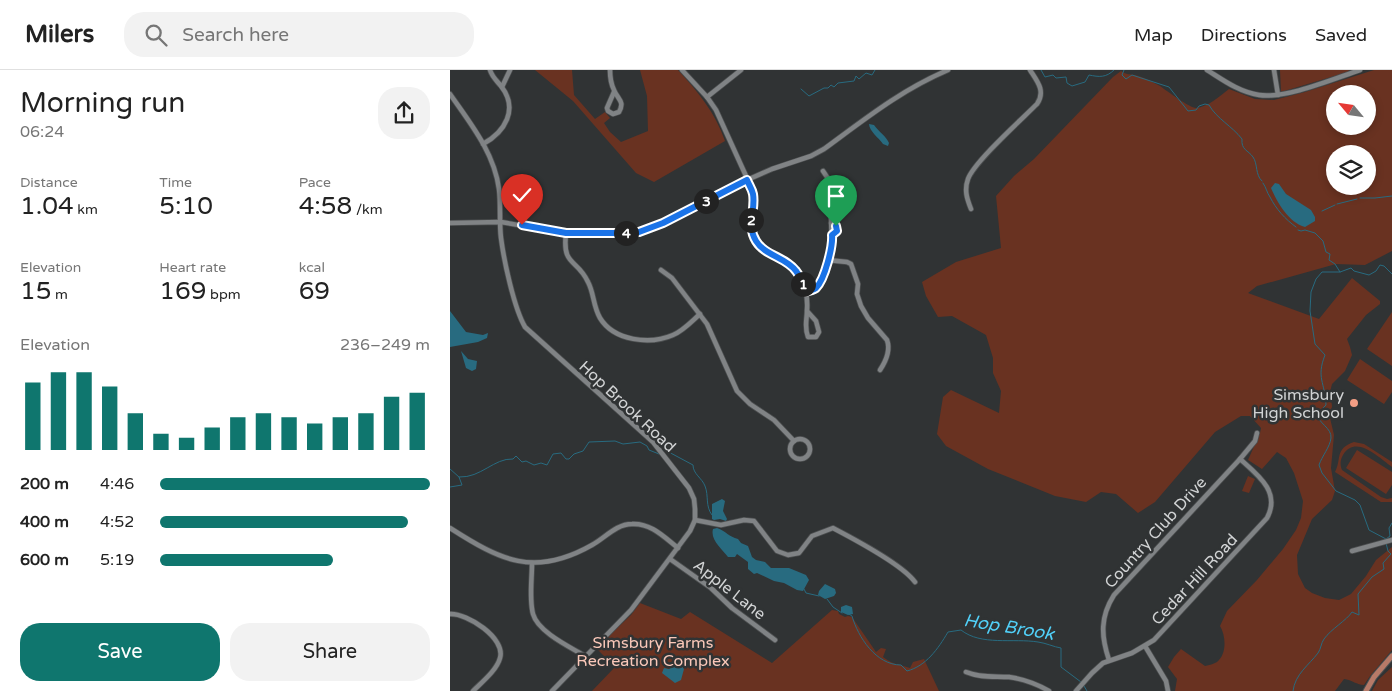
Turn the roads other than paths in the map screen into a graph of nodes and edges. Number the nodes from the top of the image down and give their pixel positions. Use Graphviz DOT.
graph roads {
  1 [pos="490,70"];
  2 [pos="510,70"];
  3 [pos="610,70"];
  4 [pos="682,70"];
  5 [pos="741,70"];
  6 [pos="948,70"];
  7 [pos="1030,70"];
  8 [pos="1207,70"];
  9 [pos="1274,70"];
  10 [pos="1360,70"];
  11 [pos="502,87"];
  12 [pos="614,92"];
  13 [pos="450,94"];
  14 [pos="1278,95"];
  15 [pos="707,98"];
  16 [pos="484,144"];
  17 [pos="822,171"];
  18 [pos="747,180"];
  19 [pos="971,210"];
  20 [pos="501,222"];
  21 [pos="450,223"];
  22 [pos="566,233"];
  23 [pos="827,260"];
  24 [pos="661,270"];
  25 [pos="805,292"];
  26 [pos="807,311"];
  27 [pos="700,314"];
  28 [pos="880,370"];
  29 [pos="1257,433"];
  30 [pos="794,441"];
  31 [pos="1240,459"];
  32 [pos="695,520"];
  33 [pos="450,528"];
  34 [pos="1388,541"];
  35 [pos="678,548"];
  36 [pos="1352,551"];
  37 [pos="670,558"];
  38 [pos="532,563"];
  39 [pos="914,582"];
  40 [pos="450,614"];
  41 [pos="775,640"];
  42 [pos="1145,646"];
  43 [pos="585,656"];
  44 [pos="1392,656"];
  45 [pos="1109,660"];
  46 [pos="966,672"];
  47 [pos="473,691"];
  48 [pos="552,691"];
  49 [pos="1050,691"];
  50 [pos="1076,691"];
  51 [pos="1168,691"];
  52 [pos="1366,691"];
  1 -- 11 [label="street"];
  2 -- 11 [label="street"];
  3 -- 12 [label="street"];
  4 -- 15 [label="street"];
  5 -- 15 [label="street"];
  6 -- 18 [label="street"];
  7 -- 19 [label="street"];
  8 -- 14 [label="street"];
  9 -- 14 [label="street"];
  10 -- 14 [label="street"];
  11 -- 16 [label="street"];
  12 -- 12 [label="street"];
  13 -- 16 [label="street, Hop Brook Road"];
  15 -- 18 [label="street"];
  16 -- 20 [label="street, Hop Brook Road"];
  17 -- 23 [label="street"];
  18 -- 22 [label="street"];
  18 -- 25 [label="street"];
  20 -- 21 [label="street"];
  20 -- 22 [label="street"];
  20 -- 32 [label="street, Hop Brook Road"];
  22 -- 27 [label="street"];
  23 -- 25 [label="street"];
  23 -- 28 [label="street"];
  24 -- 27 [label="street"];
  25 -- 26 [label="street"];
  26 -- 26 [label="street"];
  27 -- 30 [label="street"];
  29 -- 31 [label="street, Country Club Drive"];
  30 -- 30 [label="street"];
  31 -- 42 [label="street, Cedar Hill Road"];
  31 -- 45 [label="street, Country Club Drive"];
  32 -- 35 [label="street"];
  32 -- 39 [label="street"];
  33 -- 38 [label="street"];
  34 -- 36 [label="street"];
  35 -- 37 [label="street"];
  35 -- 38 [label="street"];
  37 -- 41 [label="street, Apple Lane"];
  37 -- 43 [label="street"];
  38 -- 43 [label="street"];
  40 -- 47 [label="street"];
  42 -- 45 [label="street, Cedar Hill Road"];
  42 -- 51 [label="street"];
  43 -- 48 [label="street"];
  44 -- 52 [label="main road"];
  45 -- 50 [label="street, Cedar Hill Road"];
  46 -- 49 [label="street"];
}
